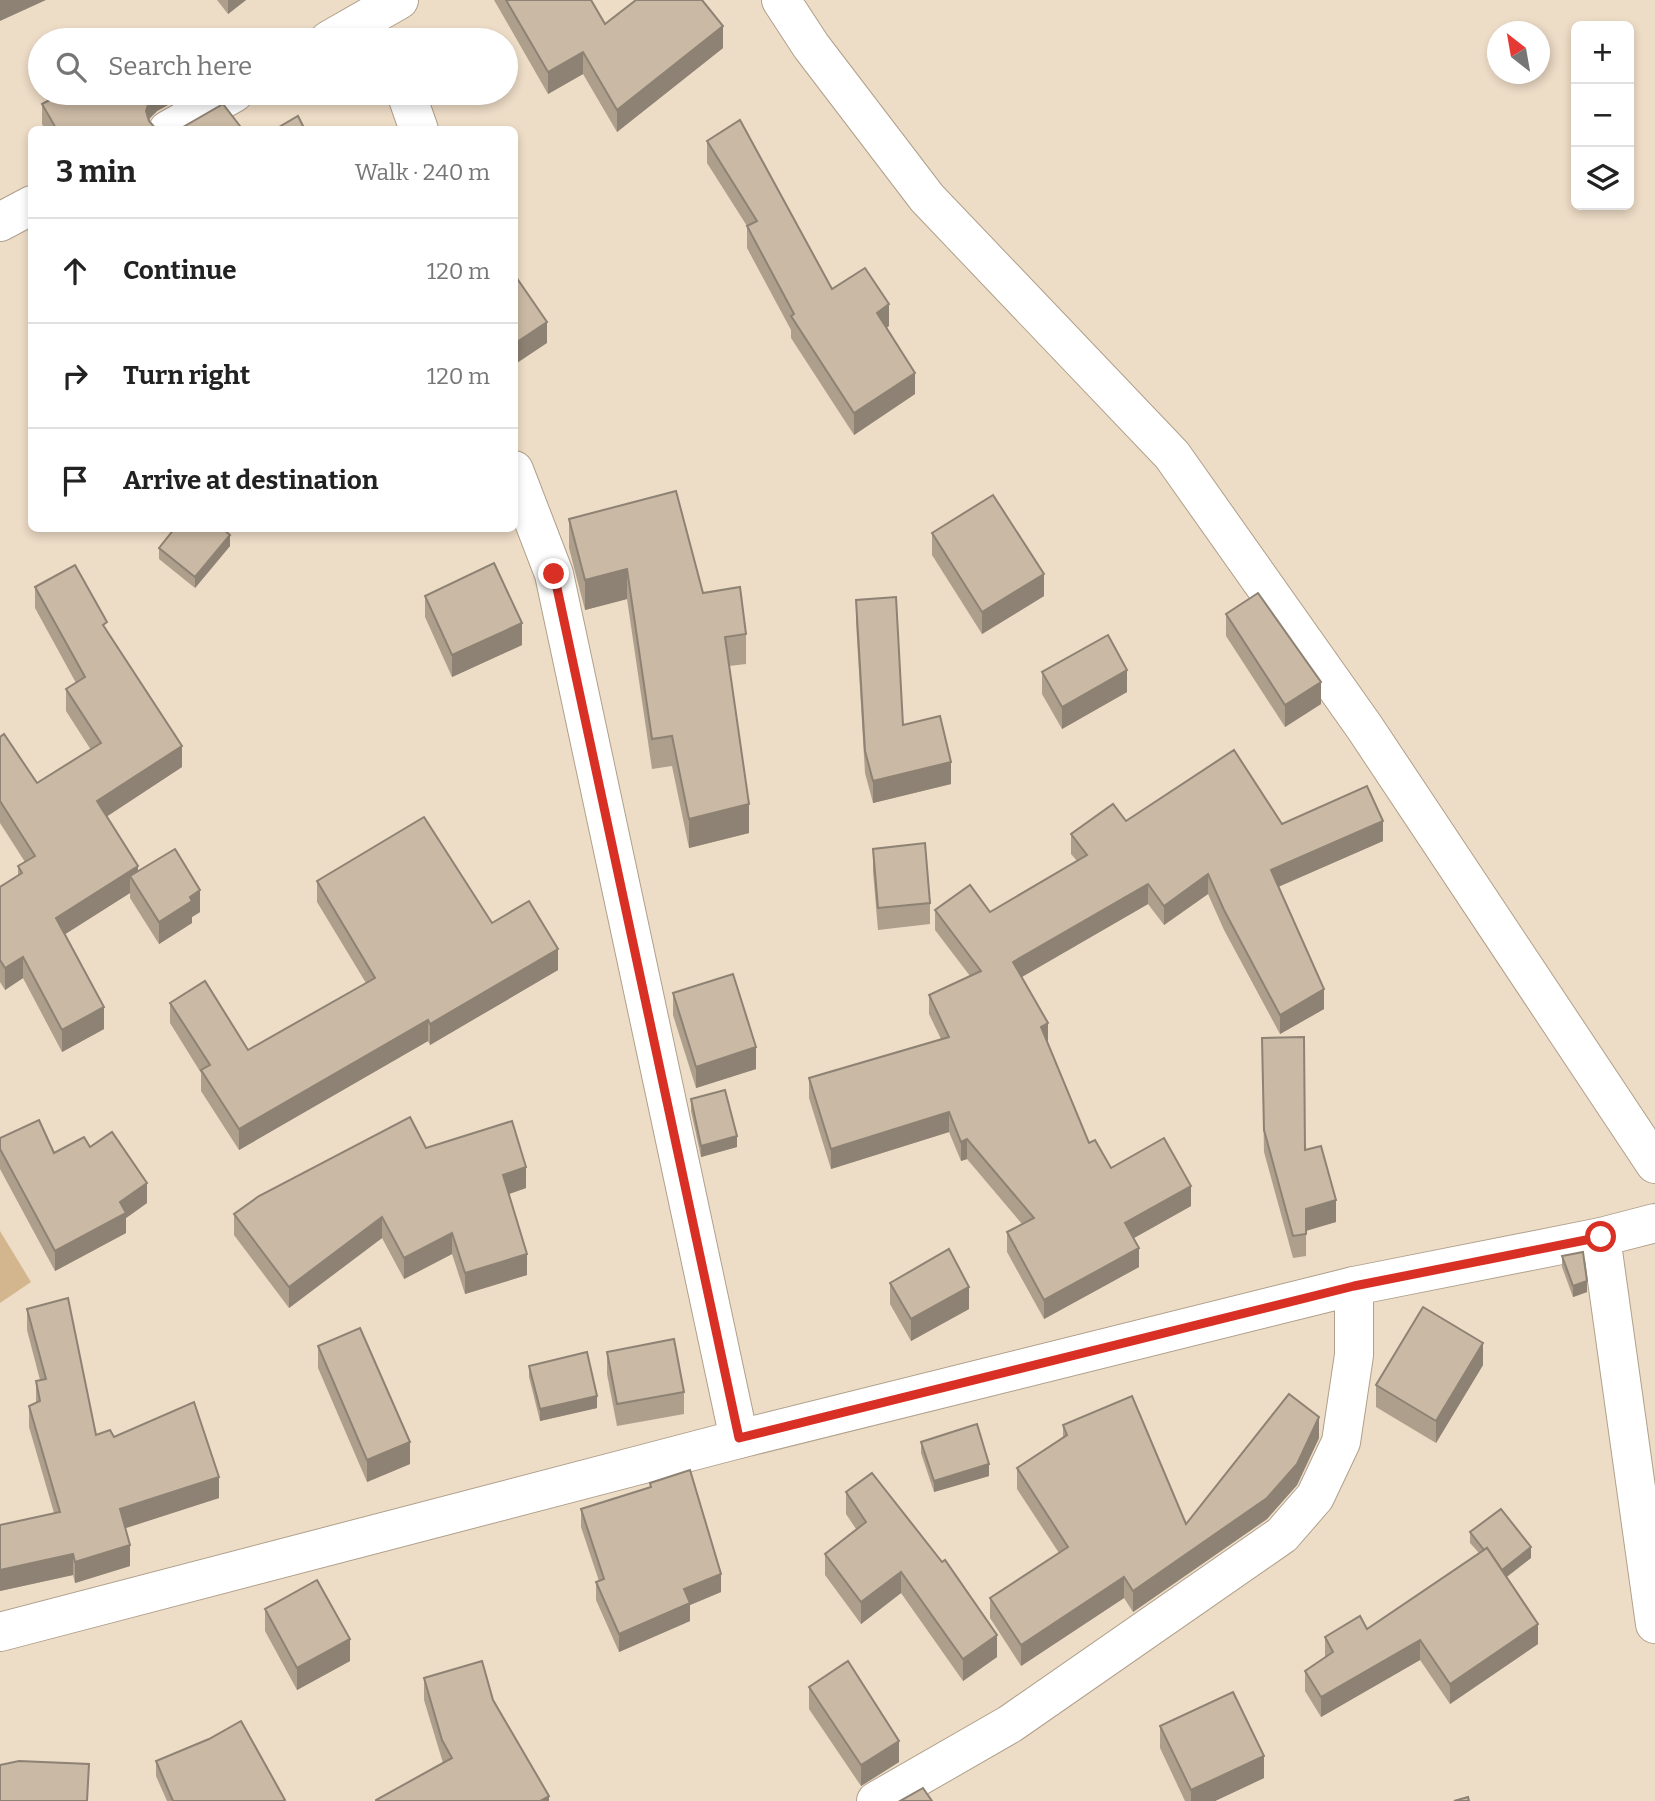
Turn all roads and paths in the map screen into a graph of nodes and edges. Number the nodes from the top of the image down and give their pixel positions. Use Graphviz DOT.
graph roads {
  1 [pos="781,0"];
  2 [pos="388,18"];
  3 [pos="361,28"];
  4 [pos="213,105"];
  5 [pos="410,105"];
  6 [pos="175,126"];
  7 [pos="418,126"];
  8 [pos="28,207"];
  9 [pos="0,222"];
  10 [pos="518,480"];
  11 [pos="1655,1164"];
  12 [pos="1655,1223"];
  13 [pos="1601,1237"];
  14 [pos="1354,1286"];
  15 [pos="739,1438"];
  16 [pos="1655,1623"];
  17 [pos="0,1632"];
  18 [pos="876,1801"];
  1 -- 11 [label="street"];
  2 -- 3 [label="street"];
  4 -- 6 [label="street"];
  5 -- 7 [label="street"];
  8 -- 9 [label="street"];
  10 -- 15 [label="street"];
  12 -- 13 [label="street"];
  13 -- 14 [label="street"];
  13 -- 16 [label="street"];
  14 -- 15 [label="street"];
  14 -- 18 [label="street"];
  15 -- 17 [label="street"];
}
